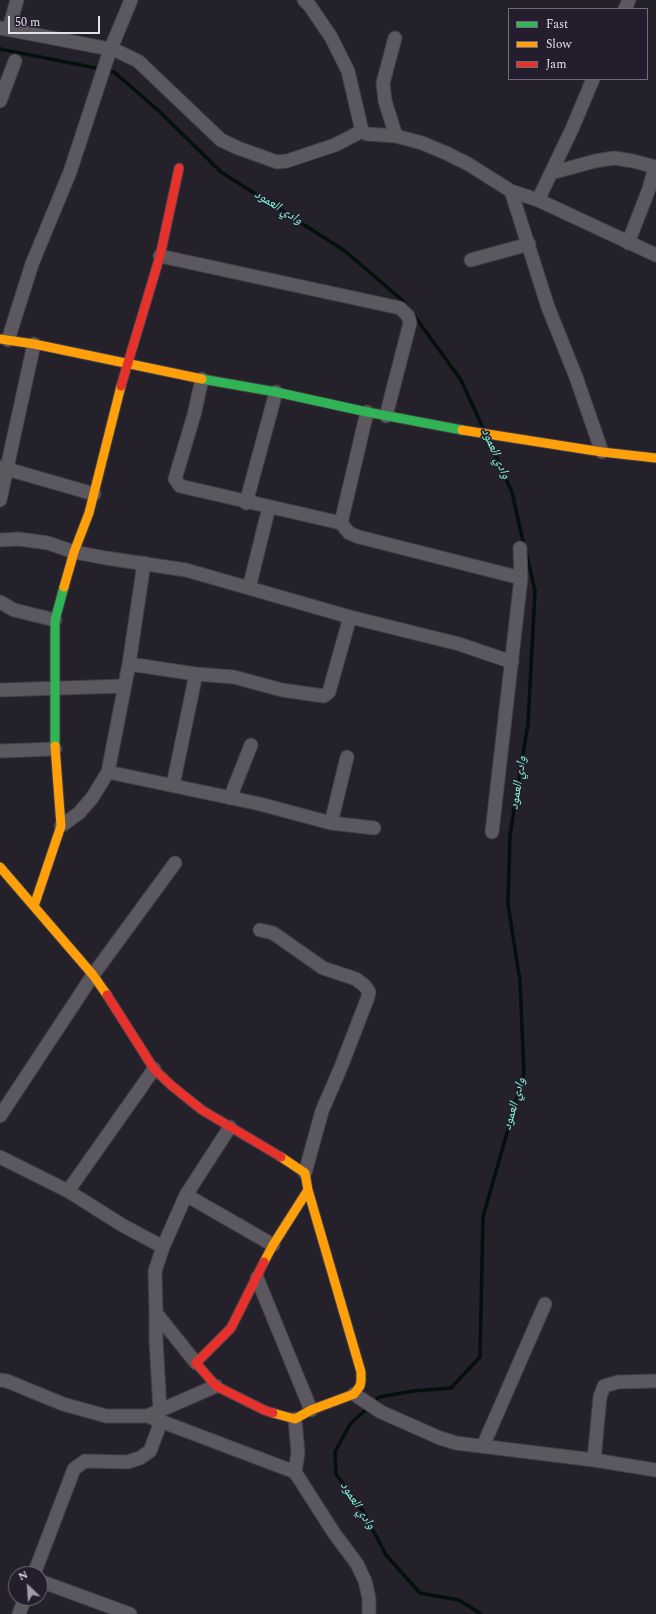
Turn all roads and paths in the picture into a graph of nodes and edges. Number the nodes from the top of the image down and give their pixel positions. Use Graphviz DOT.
graph roads {
  1 [pos="17,0"];
  2 [pos="131,0"];
  3 [pos="304,0"];
  4 [pos="3,29"];
  5 [pos="395,38"];
  6 [pos="109,51"];
  7 [pos="15,61"];
  8 [pos="592,80"];
  9 [pos="0,101"];
  10 [pos="362,131"];
  11 [pos="396,136"];
  12 [pos="655,167"];
  13 [pos="179,168"];
  14 [pos="551,173"];
  15 [pos="511,191"];
  16 [pos="538,200"];
  17 [pos="628,243"];
  18 [pos="529,244"];
  19 [pos="656,255"];
  20 [pos="160,256"];
  21 [pos="471,260"];
  22 [pos="4,340"];
  23 [pos="34,344"];
  24 [pos="127,363"];
  25 [pos="202,379"];
  26 [pos="276,392"];
  27 [pos="367,412"];
  28 [pos="386,416"];
  29 [pos="602,452"];
  30 [pos="656,458"];
  31 [pos="3,468"];
  32 [pos="94,494"];
  33 [pos="0,500"];
  34 [pos="246,503"];
  35 [pos="269,507"];
  36 [pos="341,523"];
  37 [pos="0,540"];
  38 [pos="520,548"];
  39 [pos="74,552"];
  40 [pos="144,563"];
  41 [pos="521,578"];
  42 [pos="249,588"];
  43 [pos="0,602"];
  44 [pos="350,617"];
  45 [pos="55,620"];
  46 [pos="512,662"];
  47 [pos="129,664"];
  48 [pos="196,674"];
  49 [pos="124,686"];
  50 [pos="54,689"];
  51 [pos="0,690"];
  52 [pos="251,745"];
  53 [pos="55,749"];
  54 [pos="0,751"];
  55 [pos="347,756"];
  56 [pos="108,772"];
  57 [pos="173,785"];
  58 [pos="230,798"];
  59 [pos="332,823"];
  60 [pos="61,826"];
  61 [pos="374,828"];
  62 [pos="492,832"];
  63 [pos="175,863"];
  64 [pos="2,875"];
  65 [pos="34,906"];
  66 [pos="260,930"];
  67 [pos="93,975"];
  68 [pos="154,1069"];
  69 [pos="0,1116"];
  70 [pos="230,1127"];
  71 [pos="0,1157"];
  72 [pos="305,1173"];
  73 [pos="308,1190"];
  74 [pos="68,1191"];
  75 [pos="186,1195"];
  76 [pos="273,1245"];
  77 [pos="162,1247"];
  78 [pos="257,1278"];
  79 [pos="545,1304"];
  80 [pos="156,1313"];
  81 [pos="196,1363"];
  82 [pos="0,1380"];
  83 [pos="656,1381"];
  84 [pos="216,1386"];
  85 [pos="354,1394"];
  86 [pos="311,1410"];
  87 [pos="160,1416"];
  88 [pos="295,1419"];
  89 [pos="483,1446"];
  90 [pos="594,1460"];
  91 [pos="656,1470"];
  92 [pos="295,1472"];
  93 [pos="37,1566"];
  94 [pos="48,1585"];
  95 [pos="130,1614"];
  96 [pos="369,1614"];
  1 -- 4 [label="street"];
  2 -- 6 [label="street"];
  3 -- 10 [label="street"];
  4 -- 6 [label="street"];
  5 -- 11 [label="street"];
  6 -- 10 [label="street"];
  6 -- 22 [label="street"];
  7 -- 9 [label="street"];
  8 -- 14 [label="street"];
  10 -- 11 [label="street"];
  11 -- 15 [label="street"];
  12 -- 14 [label="street"];
  12 -- 17 [label="street"];
  13 -- 20 [label="street"];
  14 -- 16 [label="street"];
  15 -- 16 [label="street"];
  15 -- 18 [label="street"];
  16 -- 17 [label="street"];
  17 -- 19 [label="street"];
  18 -- 21 [label="street"];
  18 -- 29 [label="street"];
  20 -- 24 [label="street"];
  20 -- 28 [label="street"];
  22 -- 23 [label="street"];
  23 -- 24 [label="street"];
  23 -- 31 [label="street"];
  24 -- 25 [label="street"];
  24 -- 32 [label="street"];
  25 -- 26 [label="street"];
  25 -- 34 [label="street"];
  26 -- 27 [label="street"];
  26 -- 34 [label="street"];
  27 -- 28 [label="street"];
  27 -- 36 [label="street"];
  28 -- 29 [label="street"];
  29 -- 30 [label="street"];
  31 -- 32 [label="street"];
  31 -- 33 [label="street"];
  32 -- 39 [label="street"];
  34 -- 35 [label="street"];
  35 -- 36 [label="street"];
  35 -- 42 [label="street"];
  36 -- 41 [label="street"];
  37 -- 39 [label="street"];
  38 -- 41 [label="street"];
  39 -- 40 [label="street"];
  39 -- 45 [label="street"];
  40 -- 42 [label="street"];
  40 -- 47 [label="street"];
  41 -- 46 [label="street"];
  42 -- 44 [label="street"];
  43 -- 45 [label="street"];
  44 -- 46 [label="street"];
  44 -- 48 [label="street"];
  45 -- 50 [label="street"];
  46 -- 62 [label="street"];
  47 -- 48 [label="street"];
  47 -- 49 [label="street"];
  48 -- 57 [label="street"];
  49 -- 50 [label="street"];
  49 -- 56 [label="street"];
  50 -- 51 [label="street"];
  50 -- 53 [label="street"];
  52 -- 58 [label="street"];
  53 -- 54 [label="street"];
  53 -- 60 [label="street"];
  55 -- 59 [label="street"];
  56 -- 57 [label="street"];
  56 -- 60 [label="street"];
  57 -- 58 [label="street"];
  58 -- 59 [label="street"];
  59 -- 61 [label="street"];
  60 -- 65 [label="street"];
  63 -- 67 [label="street"];
  64 -- 65 [label="street"];
  65 -- 67 [label="street"];
  66 -- 72 [label="street"];
  67 -- 68 [label="street"];
  67 -- 69 [label="street"];
  68 -- 70 [label="street"];
  68 -- 74 [label="street"];
  70 -- 72 [label="street"];
  70 -- 75 [label="street"];
  71 -- 74 [label="street"];
  72 -- 73 [label="street"];
  73 -- 76 [label="street"];
  73 -- 85 [label="street"];
  74 -- 77 [label="street"];
  75 -- 76 [label="street"];
  75 -- 77 [label="street"];
  76 -- 78 [label="street"];
  77 -- 80 [label="street"];
  78 -- 81 [label="street"];
  78 -- 86 [label="street"];
  79 -- 89 [label="street"];
  80 -- 81 [label="street"];
  80 -- 87 [label="street"];
  81 -- 84 [label="street"];
  82 -- 87 [label="street"];
  83 -- 90 [label="street"];
  84 -- 87 [label="street"];
  84 -- 88 [label="street"];
  85 -- 86 [label="street"];
  85 -- 89 [label="street"];
  86 -- 88 [label="street"];
  87 -- 92 [label="street"];
  87 -- 93 [label="street"];
  88 -- 92 [label="street"];
  89 -- 90 [label="street"];
  90 -- 91 [label="street"];
  92 -- 96 [label="street"];
  94 -- 95 [label="street"];
}
